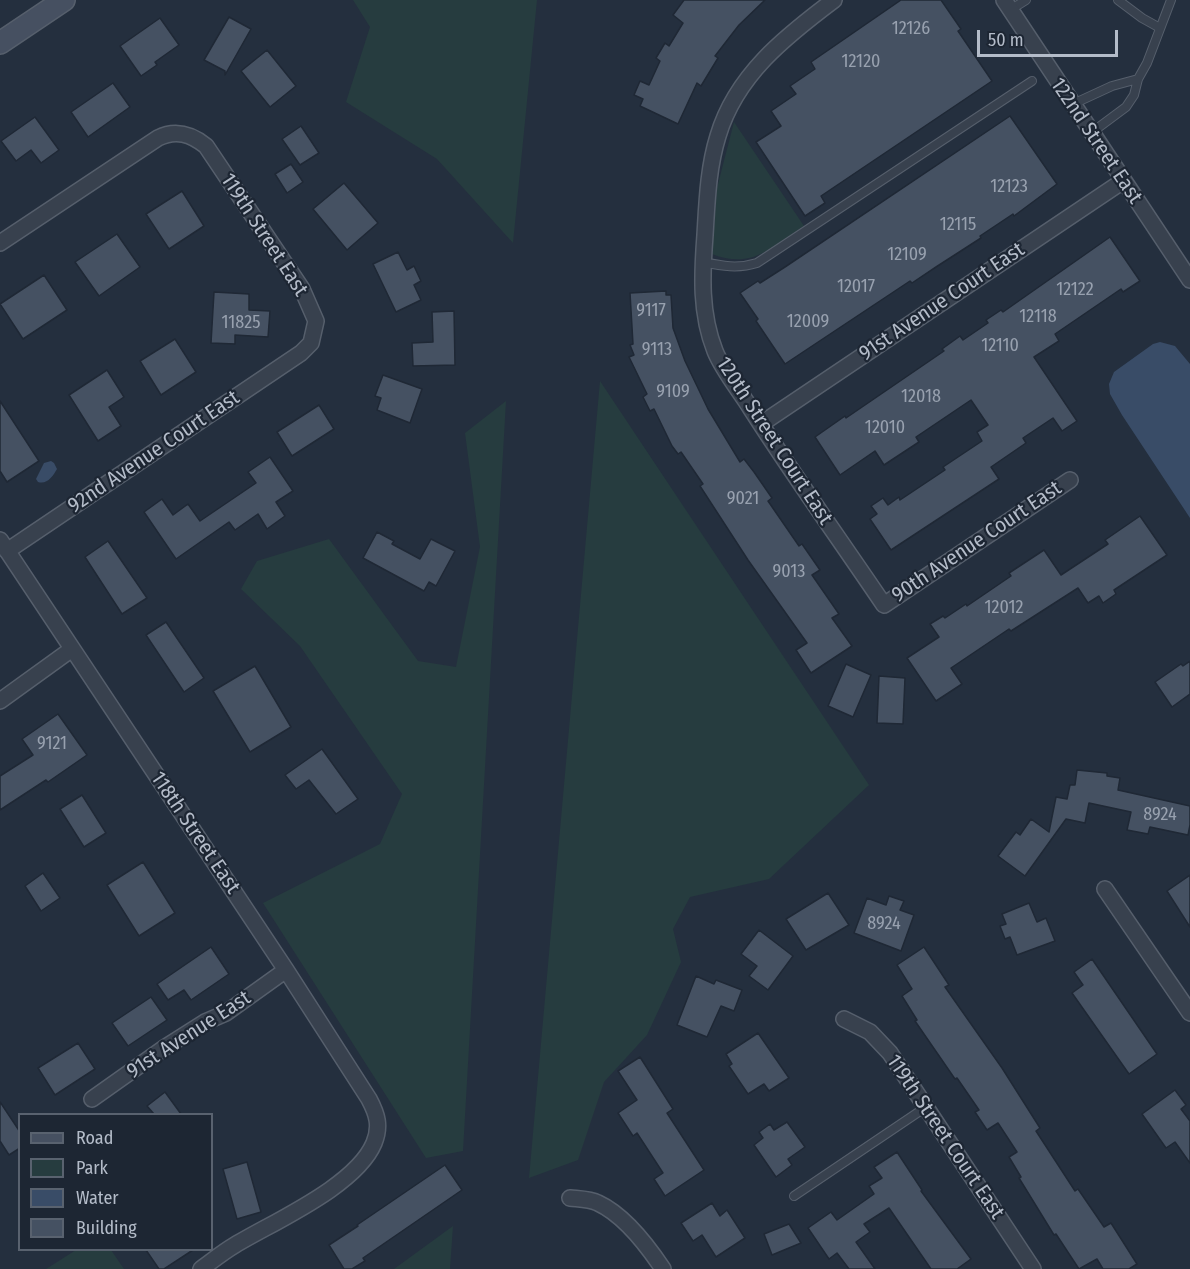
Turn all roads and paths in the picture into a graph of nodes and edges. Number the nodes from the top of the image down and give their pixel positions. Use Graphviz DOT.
graph roads {
  1 [pos="64,0"];
  2 [pos="834,0"];
  3 [pos="1026,0"];
  4 [pos="1118,0"];
  5 [pos="1171,0"];
  6 [pos="1007,5"];
  7 [pos="1160,28"];
  8 [pos="0,43"];
  9 [pos="1138,79"];
  10 [pos="1032,81"];
  11 [pos="1072,105"];
  12 [pos="1091,133"];
  13 [pos="1123,181"];
  14 [pos="0,243"];
  15 [pos="703,262"];
  16 [pos="1190,280"];
  17 [pos="301,353"];
  18 [pos="761,424"];
  19 [pos="1070,480"];
  20 [pos="3,546"];
  21 [pos="884,605"];
  22 [pos="72,649"];
  23 [pos="0,701"];
  24 [pos="1105,889"];
  25 [pos="286,970"];
  26 [pos="1190,1013"];
  27 [pos="844,1019"];
  28 [pos="92,1099"];
  29 [pos="926,1107"];
  30 [pos="794,1196"];
  31 [pos="570,1198"];
  32 [pos="201,1269"];
  33 [pos="663,1269"];
  34 [pos="1032,1269"];
  1 -- 8 [label="main road"];
  2 -- 15 [label="street"];
  3 -- 6 [label="lane"];
  4 -- 7 [label="lane"];
  5 -- 7 [label="lane"];
  6 -- 11 [label="street, 122nd Street East"];
  7 -- 9 [label="lane"];
  9 -- 11 [label="lane"];
  9 -- 12 [label="lane"];
  10 -- 15 [label="lane"];
  11 -- 12 [label="street, 122nd Street East"];
  12 -- 13 [label="street, 122nd Street East"];
  13 -- 16 [label="street, 122nd Street East"];
  13 -- 18 [label="street, 91st Avenue Court East"];
  14 -- 17 [label="street, 119th Street East"];
  15 -- 18 [label="street, 120th Street Court East"];
  17 -- 20 [label="street, 92nd Avenue Court East"];
  18 -- 21 [label="street, 120th Street Court East"];
  19 -- 21 [label="street, 90th Avenue Court East"];
  20 -- 22 [label="street, 118th Street East"];
  22 -- 23 [label="street"];
  22 -- 25 [label="street, 118th Street East"];
  24 -- 26 [label="street"];
  25 -- 28 [label="street, 91st Avenue East"];
  25 -- 32 [label="street, 118th Street East"];
  27 -- 29 [label="street, 119th Street Court East"];
  29 -- 30 [label="lane"];
  29 -- 34 [label="street, 119th Street Court East"];
  31 -- 33 [label="street"];
}
